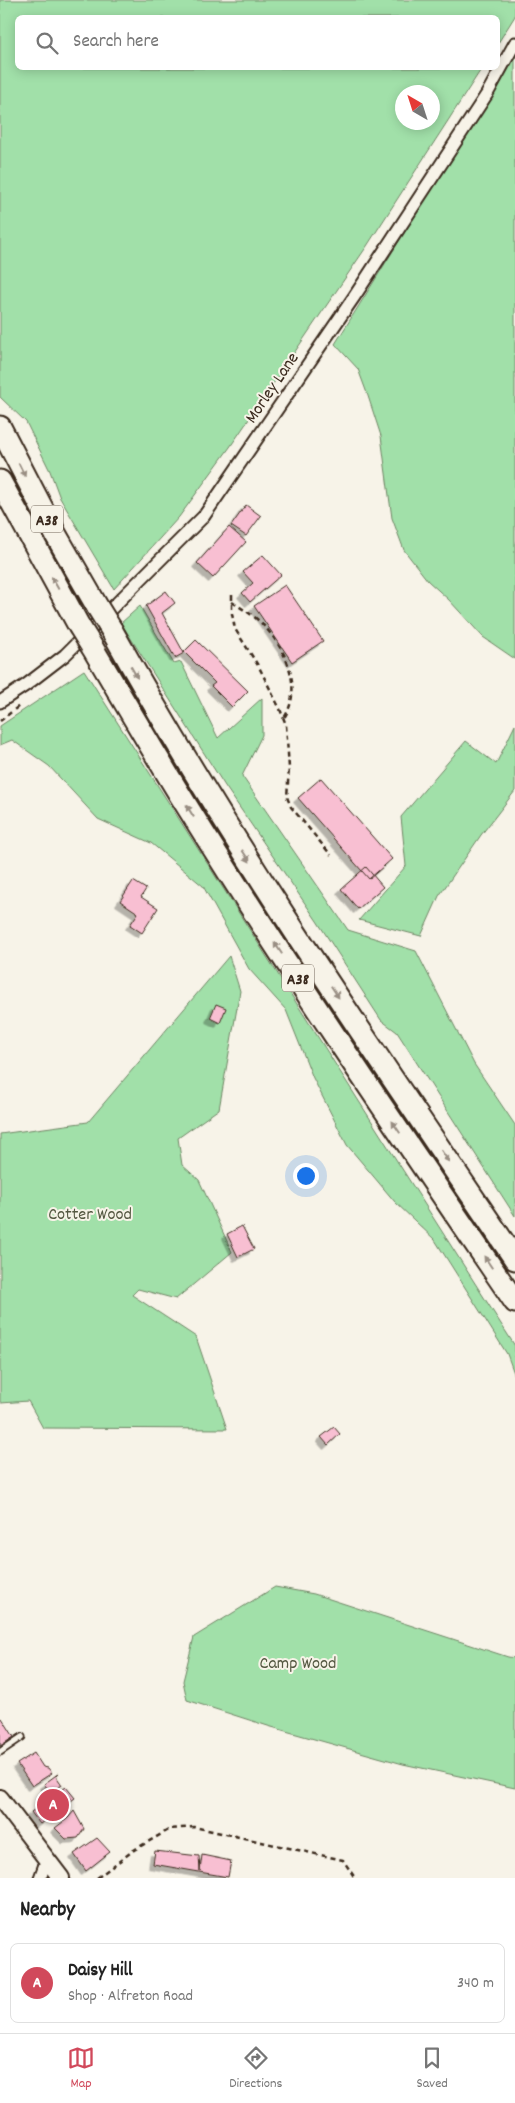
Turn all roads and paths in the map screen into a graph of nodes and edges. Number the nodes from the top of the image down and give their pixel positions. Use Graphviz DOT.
graph roads {
  1 [pos="515,43"];
  2 [pos="0,427"];
  3 [pos="0,481"];
  4 [pos="232,595"];
  5 [pos="232,602"];
  6 [pos="25,701"];
  7 [pos="0,702"];
  8 [pos="284,718"];
  9 [pos="0,721"];
  10 [pos="331,855"];
  11 [pos="515,1259"];
  12 [pos="515,1302"];
  13 [pos="22,1738"];
  14 [pos="0,1752"];
  15 [pos="0,1798"];
  16 [pos="46,1859"];
  17 [pos="40,1878"];
  18 [pos="61,1878"];
  19 [pos="97,1878"];
  20 [pos="355,1878"];
  1 -- 7 [label="street, Morley Lane"];
  2 -- 11 [label="highway, A38, one-way, bridge"];
  12 -- 3 [label="highway, A38, one-way, bridge"];
  4 -- 5 [label="path"];
  5 -- 8 [label="path"];
  5 -- 8 [label="path"];
  6 -- 9 [label="path"];
  8 -- 10 [label="path"];
  13 -- 14 [label="lane"];
  15 -- 16 [label="main road"];
  16 -- 17 [label="street"];
  16 -- 18 [label="main road"];
  19 -- 20 [label="path"];
}
